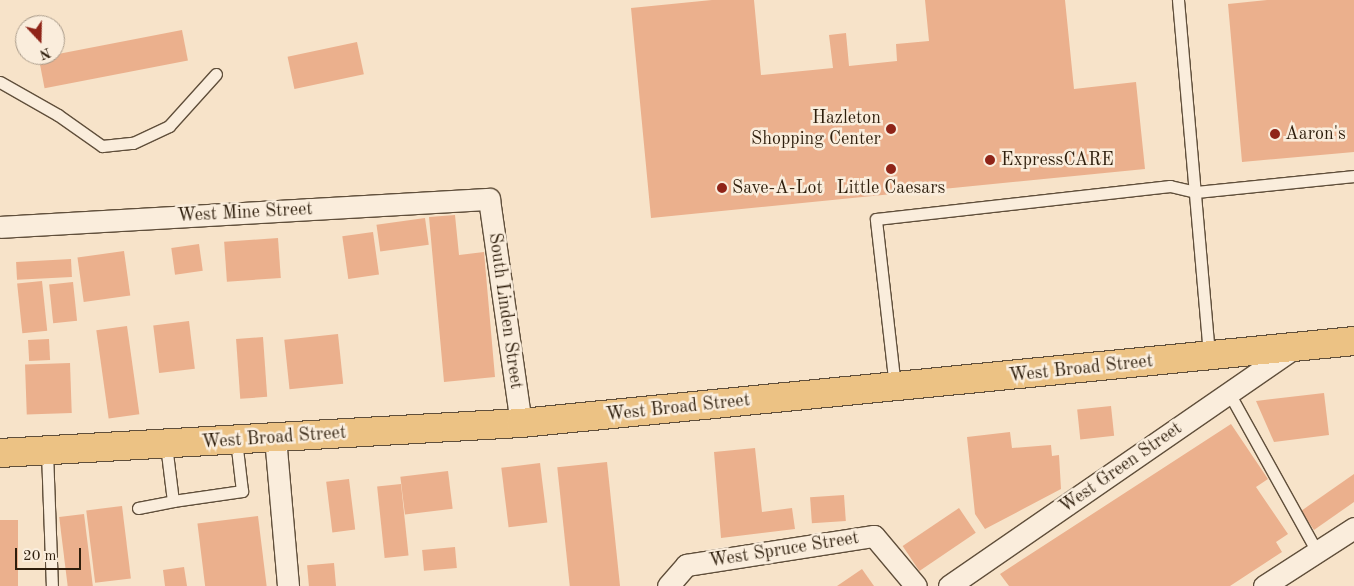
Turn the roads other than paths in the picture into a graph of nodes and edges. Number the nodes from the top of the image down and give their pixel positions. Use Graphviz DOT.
graph roads {
  1 [pos="1178,0"];
  2 [pos="216,74"];
  3 [pos="0,82"];
  4 [pos="1354,176"];
  5 [pos="1196,192"];
  6 [pos="489,199"];
  7 [pos="0,227"];
  8 [pos="1354,341"];
  9 [pos="1292,349"];
  10 [pos="1209,356"];
  11 [pos="895,387"];
  12 [pos="1230,393"];
  13 [pos="521,423"];
  14 [pos="275,437"];
  15 [pos="236,440"];
  16 [pos="166,445"];
  17 [pos="46,452"];
  18 [pos="0,453"];
  19 [pos="174,502"];
  20 [pos="138,508"];
  21 [pos="1354,528"];
  22 [pos="1317,552"];
  23 [pos="52,586"];
  24 [pos="288,586"];
  25 [pos="668,586"];
  26 [pos="916,586"];
  27 [pos="949,586"];
  28 [pos="1264,586"];
  1 -- 5 [label="lane"];
  2 -- 3 [label="lane"];
  4 -- 5 [label="lane"];
  5 -- 10 [label="lane"];
  5 -- 11 [label="lane"];
  6 -- 7 [label="street, West Mine Street"];
  6 -- 13 [label="street, South Linden Street"];
  8 -- 9 [label="highway, West Broad Street"];
  9 -- 10 [label="highway, West Broad Street"];
  9 -- 12 [label="street, West Green Street"];
  10 -- 11 [label="highway, West Broad Street"];
  11 -- 13 [label="highway, West Broad Street"];
  12 -- 22 [label="lane"];
  12 -- 27 [label="street, West Green Street"];
  13 -- 14 [label="highway, West Broad Street"];
  14 -- 15 [label="highway, West Broad Street"];
  14 -- 24 [label="street"];
  15 -- 16 [label="highway, West Broad Street"];
  15 -- 19 [label="lane"];
  16 -- 17 [label="highway, West Broad Street"];
  16 -- 19 [label="lane"];
  17 -- 18 [label="highway, West Broad Street"];
  17 -- 23 [label="lane"];
  19 -- 20 [label="lane"];
  21 -- 22 [label="street"];
  22 -- 28 [label="street"];
  25 -- 26 [label="street, West Spruce Street"];
}
